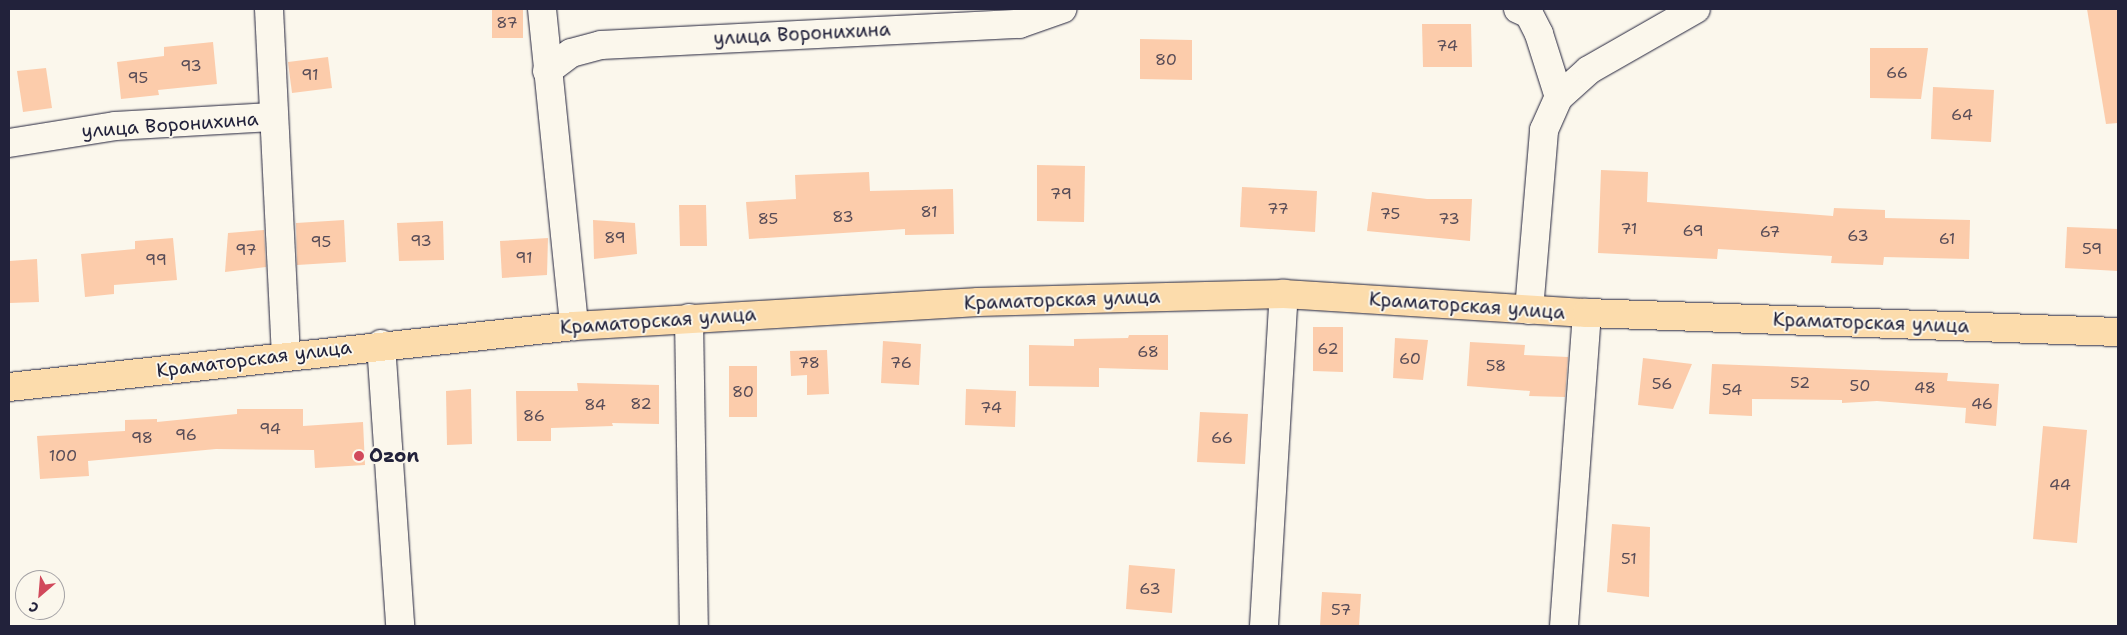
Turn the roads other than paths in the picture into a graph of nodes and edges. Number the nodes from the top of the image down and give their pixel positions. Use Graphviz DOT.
graph roads {
  1 [pos="269,9"];
  2 [pos="542,9"];
  3 [pos="1062,9"];
  4 [pos="1518,9"];
  5 [pos="1696,9"];
  6 [pos="930,19"];
  7 [pos="547,71"];
  8 [pos="1559,97"];
  9 [pos="272,117"];
  10 [pos="9,143"];
  11 [pos="1284,294"];
  12 [pos="1529,310"];
  13 [pos="1587,313"];
  14 [pos="689,318"];
  15 [pos="574,326"];
  16 [pos="2118,332"];
  17 [pos="381,344"];
  18 [pos="286,357"];
  19 [pos="9,387"];
  20 [pos="400,626"];
  21 [pos="694,626"];
  22 [pos="1264,626"];
  23 [pos="1564,626"];
  1 -- 9 [label="street"];
  2 -- 7 [label="street"];
  3 -- 6 [label="street, улица Воронихина"];
  4 -- 8 [label="street"];
  5 -- 8 [label="street"];
  6 -- 7 [label="street, улица Воронихина"];
  7 -- 15 [label="street"];
  8 -- 12 [label="street"];
  9 -- 10 [label="street, улица Воронихина"];
  9 -- 18 [label="street"];
  11 -- 12 [label="main road, Краматорская улица"];
  11 -- 14 [label="main road, Краматорская улица"];
  11 -- 22 [label="street"];
  12 -- 13 [label="main road, Краматорская улица"];
  13 -- 16 [label="main road, Краматорская улица"];
  13 -- 23 [label="street"];
  14 -- 15 [label="main road, Краматорская улица"];
  14 -- 21 [label="street"];
  15 -- 17 [label="main road, Краматорская улица"];
  17 -- 18 [label="main road, Краматорская улица"];
  17 -- 20 [label="street"];
  18 -- 19 [label="main road, Краматорская улица"];
}
